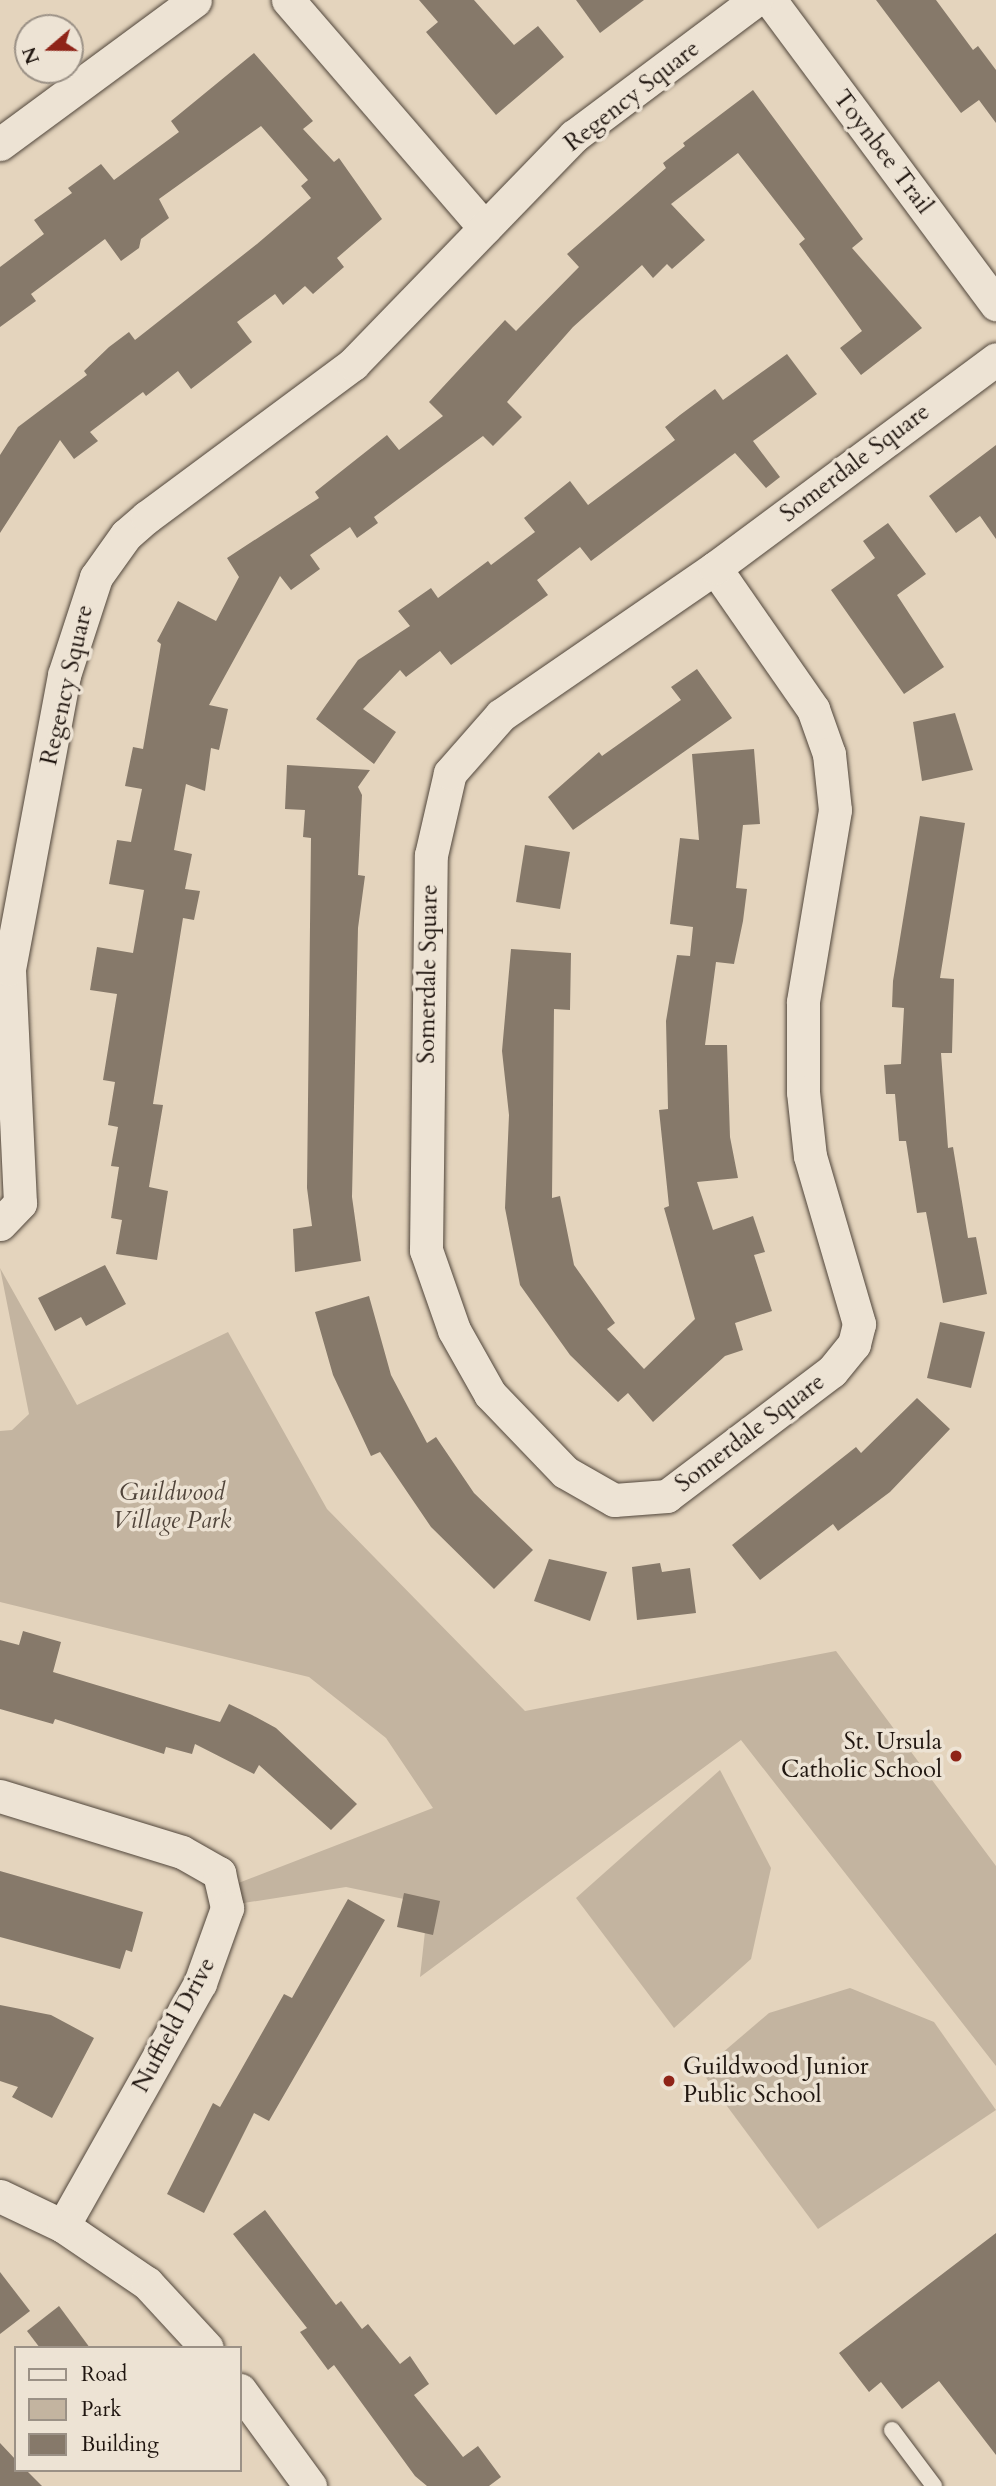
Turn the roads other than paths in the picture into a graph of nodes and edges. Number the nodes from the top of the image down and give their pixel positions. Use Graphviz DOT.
graph roads {
  1 [pos="195,0"];
  2 [pos="288,0"];
  3 [pos="756,0"];
  4 [pos="770,0"];
  5 [pos="0,144"];
  6 [pos="485,229"];
  7 [pos="996,304"];
  8 [pos="996,359"];
  9 [pos="715,568"];
  10 [pos="0,1224"];
  11 [pos="0,1796"];
  12 [pos="0,2196"];
  13 [pos="64,2226"];
  14 [pos="205,2346"];
  15 [pos="242,2393"];
  16 [pos="892,2430"];
  17 [pos="310,2486"];
  18 [pos="934,2486"];
  1 -- 5 [label="street"];
  2 -- 6 [label="street"];
  3 -- 6 [label="street, Regency Square"];
  4 -- 7 [label="street, Toynbee Trail"];
  6 -- 10 [label="street, Regency Square"];
  8 -- 9 [label="street, Somerdale Square"];
  9 -- 9 [label="street, Somerdale Square"];
  11 -- 13 [label="street, Nuffield Drive"];
  12 -- 13 [label="street"];
  13 -- 14 [label="street"];
  15 -- 17 [label="street"];
  16 -- 18 [label="lane"];
}
